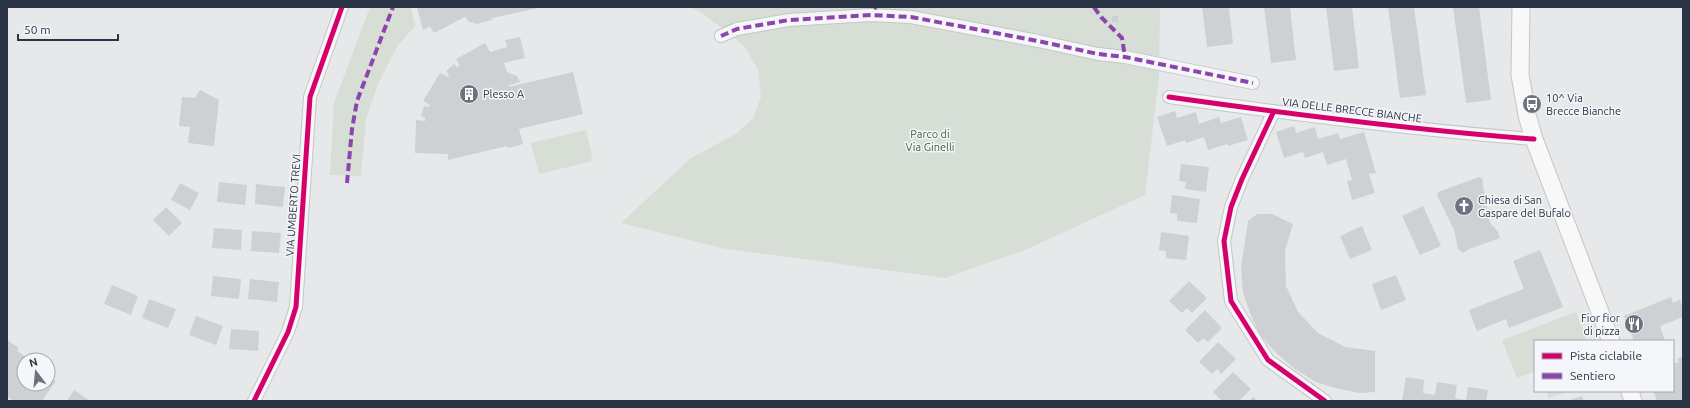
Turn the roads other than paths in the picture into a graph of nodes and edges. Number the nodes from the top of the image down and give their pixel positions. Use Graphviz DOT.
graph roads {
  1 [pos="342,7"];
  2 [pos="1522,7"];
  3 [pos="721,36"];
  4 [pos="1253,83"];
  5 [pos="1169,97"];
  6 [pos="1274,111"];
  7 [pos="1534,139"];
  8 [pos="1611,340"];
  9 [pos="254,401"];
  10 [pos="1325,401"];
  1 -- 9 [label="street, VIA UMBERTO TREVI"];
  2 -- 7 [label="street"];
  3 -- 4 [label="street"];
  5 -- 6 [label="street, VIA DELLE BRECCE BIANCHE"];
  6 -- 7 [label="street, VIA DELLE BRECCE BIANCHE"];
  6 -- 10 [label="street"];
  7 -- 8 [label="street"];
}
